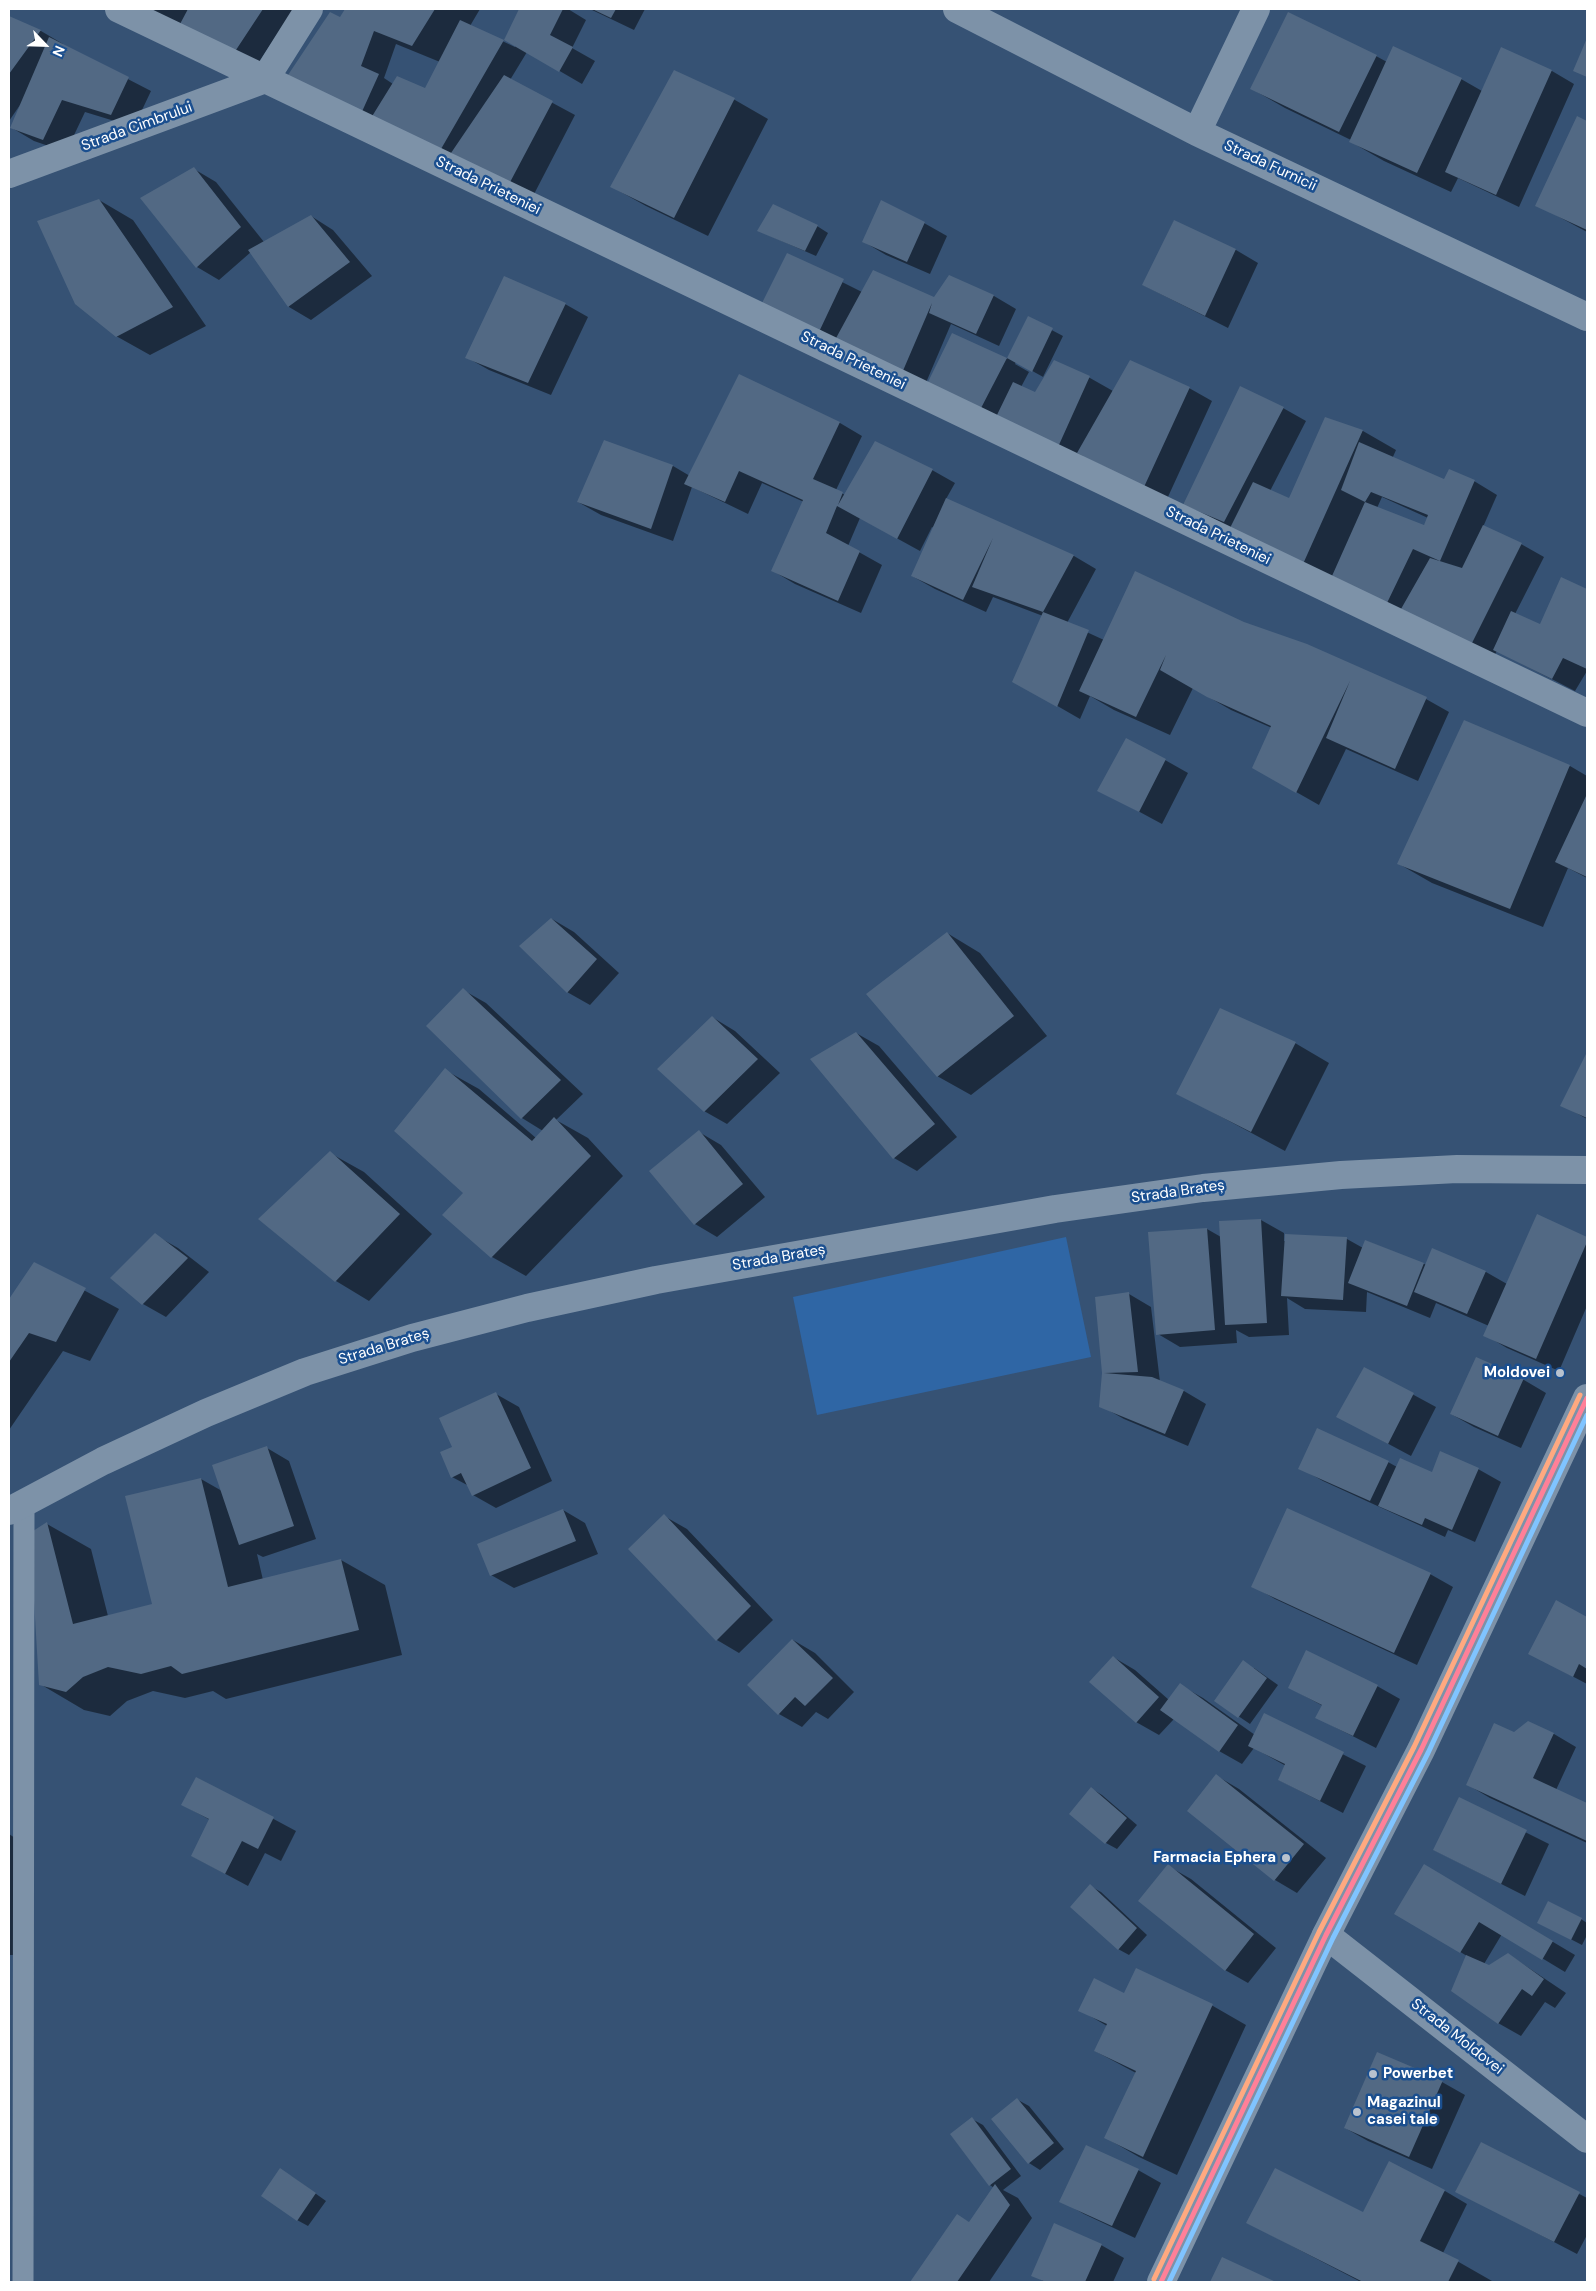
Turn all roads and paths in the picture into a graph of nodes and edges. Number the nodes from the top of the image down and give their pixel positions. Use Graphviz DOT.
graph roads {
  1 [pos="119,9"];
  2 [pos="309,9"];
  3 [pos="957,9"];
  4 [pos="1256,9"];
  5 [pos="265,79"];
  6 [pos="1197,132"];
  7 [pos="9,174"];
  8 [pos="1587,317"];
  9 [pos="1587,713"];
  10 [pos="1587,1170"];
  11 [pos="1587,1398"];
  12 [pos="16,1507"];
  13 [pos="1326,1936"];
  14 [pos="1587,2139"];
  15 [pos="23,2282"];
  16 [pos="1161,2282"];
  1 -- 5 [label="street, Strada Prieteniei"];
  2 -- 5 [label="street"];
  3 -- 6 [label="street, Strada Furnicii"];
  4 -- 6 [label="street"];
  5 -- 7 [label="street, Strada Cimbrului"];
  5 -- 9 [label="street, Strada Prieteniei"];
  6 -- 8 [label="street, Strada Furnicii"];
  10 -- 12 [label="street, Strada Brateș"];
  11 -- 13 [label="street"];
  12 -- 15 [label="lane"];
  13 -- 14 [label="street, Strada Moldovei"];
  13 -- 16 [label="street"];
}
